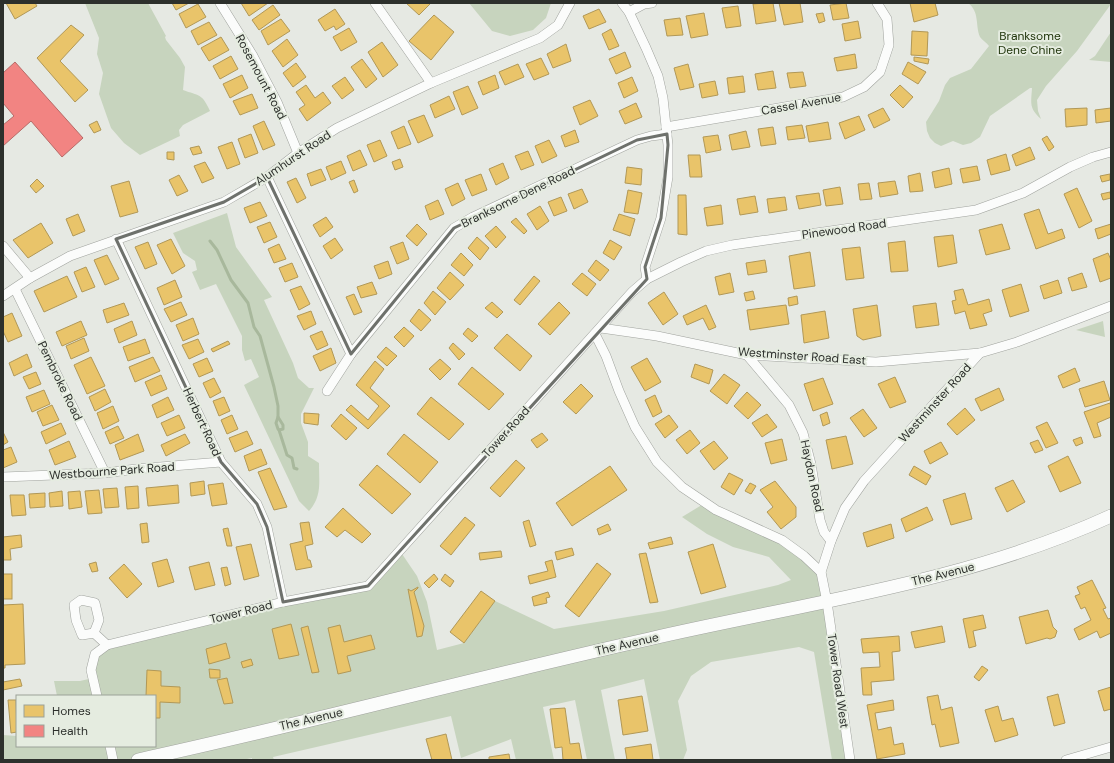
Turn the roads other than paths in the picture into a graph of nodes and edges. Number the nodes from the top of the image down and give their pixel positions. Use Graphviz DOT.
graph roads {
  1 [pos="220,3"];
  2 [pos="375,3"];
  3 [pos="570,3"];
  4 [pos="622,3"];
  5 [pos="652,3"];
  6 [pos="877,3"];
  7 [pos="629,12"];
  8 [pos="431,83"];
  9 [pos="667,130"];
  10 [pos="1111,152"];
  11 [pos="298,154"];
  12 [pos="267,177"];
  13 [pos="116,239"];
  14 [pos="3,246"];
  15 [pos="30,278"];
  16 [pos="647,279"];
  17 [pos="15,289"];
  18 [pos="3,296"];
  19 [pos="1111,306"];
  20 [pos="598,331"];
  21 [pos="980,352"];
  22 [pos="351,354"];
  23 [pos="746,355"];
  24 [pos="327,391"];
  25 [pos="221,462"];
  26 [pos="104,473"];
  27 [pos="3,477"];
  28 [pos="1111,516"];
  29 [pos="832,541"];
  30 [pos="821,572"];
  31 [pos="283,602"];
  32 [pos="827,602"];
  33 [pos="94,633"];
  34 [pos="107,645"];
  35 [pos="97,695"];
  36 [pos="110,747"];
  37 [pos="1111,747"];
  38 [pos="113,760"];
  39 [pos="138,760"];
  40 [pos="850,760"];
  41 [pos="1066,760"];
  1 -- 11 [label="street, Rosemount Road"];
  2 -- 8 [label="street"];
  3 -- 8 [label="street, Alumhurst Road"];
  4 -- 7 [label="street"];
  5 -- 7 [label="street"];
  6 -- 9 [label="street, Cassel Avenue"];
  7 -- 9 [label="street"];
  8 -- 11 [label="street, Alumhurst Road"];
  9 -- 16 [label="street"];
  9 -- 22 [label="street, Branksome Dene Road"];
  10 -- 16 [label="street, Pinewood Road"];
  11 -- 12 [label="street, Alumhurst Road"];
  12 -- 13 [label="street, Alumhurst Road"];
  12 -- 22 [label="street"];
  13 -- 15 [label="street, Alumhurst Road"];
  13 -- 25 [label="street, Herbert Road"];
  14 -- 15 [label="street"];
  15 -- 17 [label="street, Alumhurst Road"];
  16 -- 20 [label="street, Pinewood Road"];
  17 -- 18 [label="street, Alumhurst Road"];
  17 -- 26 [label="street, Pembroke Road"];
  19 -- 21 [label="street, Westminster Road"];
  20 -- 23 [label="street, Westminster Road East"];
  20 -- 30 [label="street"];
  20 -- 31 [label="street, Tower Road"];
  21 -- 23 [label="street, Westminster Road East"];
  21 -- 29 [label="street, Westminster Road"];
  22 -- 24 [label="street, Branksome Dene Road"];
  23 -- 29 [label="street, Haydon Road"];
  25 -- 26 [label="street, Westbourne Park Road"];
  25 -- 31 [label="street, Herbert Road"];
  26 -- 27 [label="street, Westbourne Park Road"];
  28 -- 32 [label="main road, The Avenue"];
  29 -- 30 [label="street, Westminster Road"];
  30 -- 32 [label="street"];
  31 -- 34 [label="street, Tower Road"];
  32 -- 39 [label="main road, The Avenue"];
  32 -- 40 [label="street, Tower Road West"];
  33 -- 34 [label="street"];
  34 -- 35 [label="street"];
  36 -- 38 [label="street"];
  37 -- 41 [label="street"];
}
